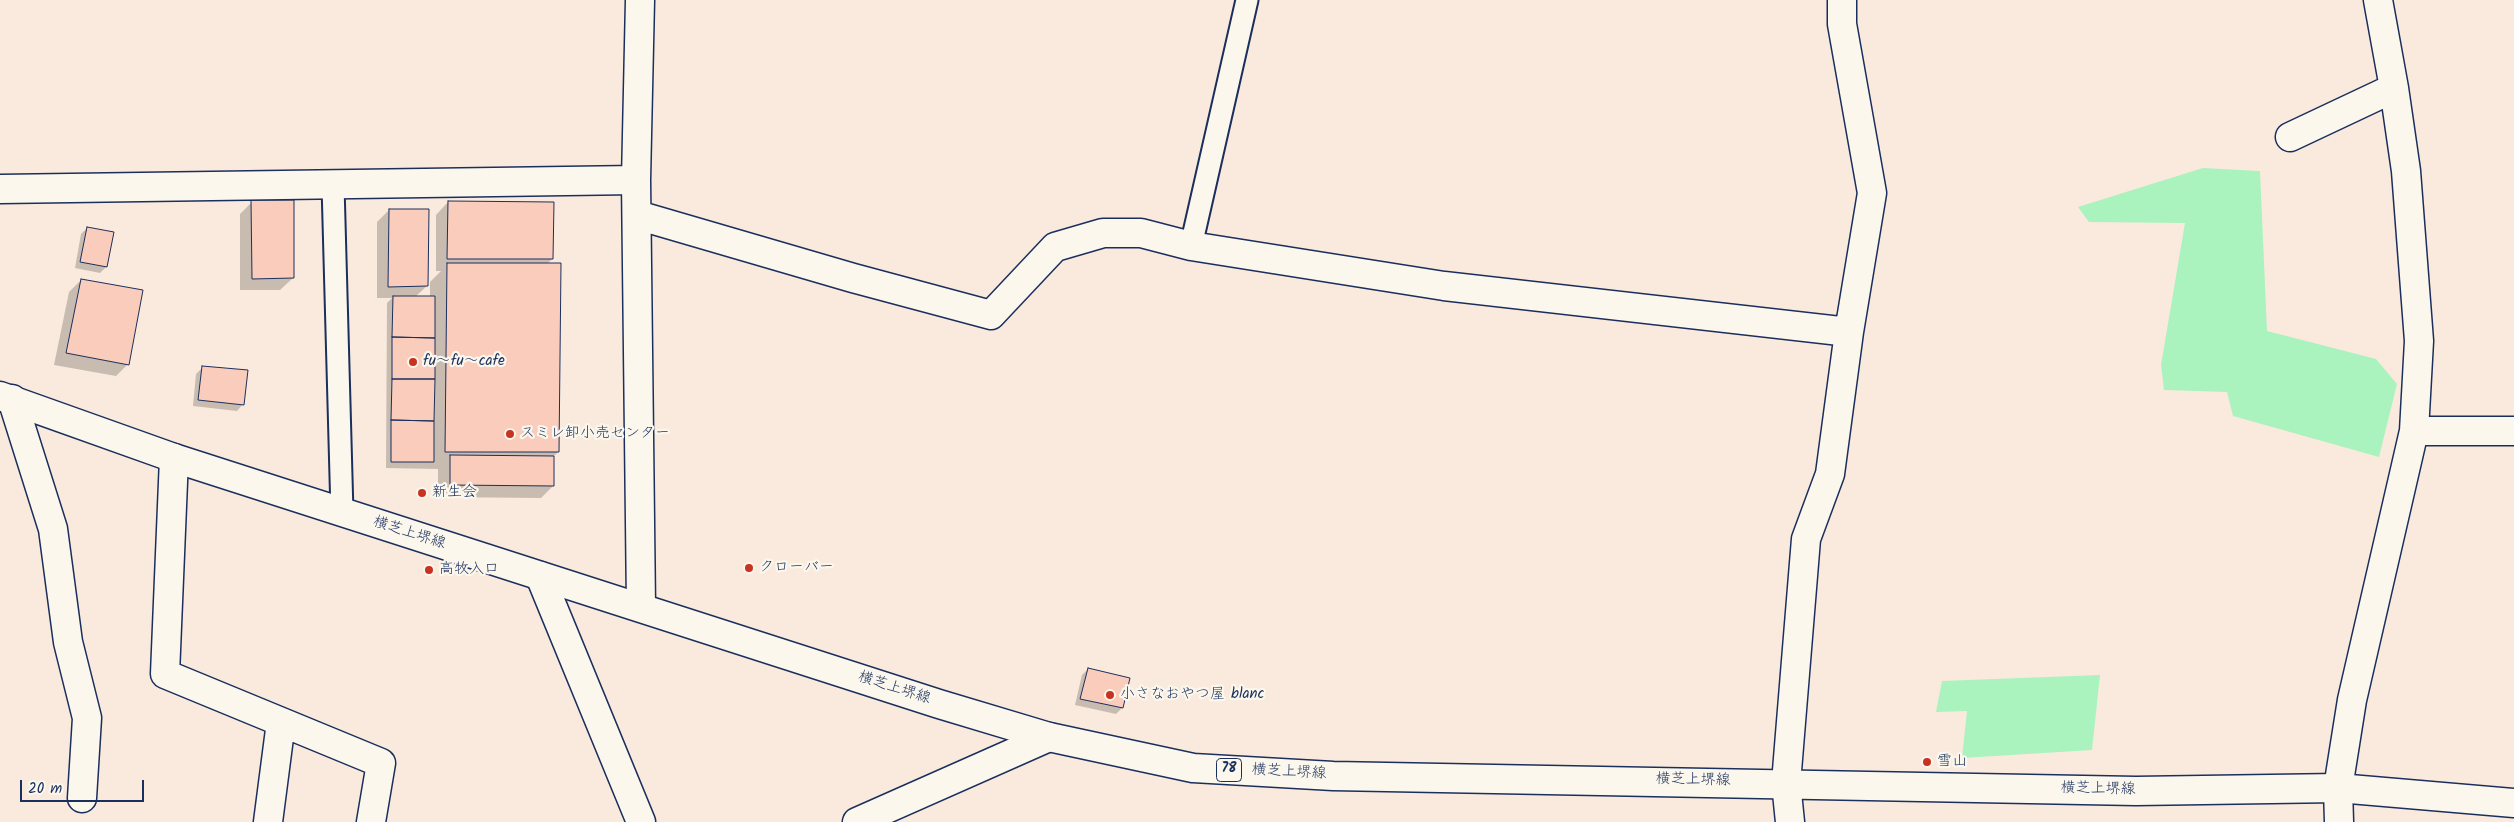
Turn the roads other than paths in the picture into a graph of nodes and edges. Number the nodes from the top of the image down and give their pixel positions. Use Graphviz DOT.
graph roads {
  1 [pos="640,0"];
  2 [pos="1247,0"];
  3 [pos="1842,0"];
  4 [pos="2378,0"];
  5 [pos="2394,88"];
  6 [pos="2290,137"];
  7 [pos="636,180"];
  8 [pos="333,185"];
  9 [pos="0,189"];
  10 [pos="637,215"];
  11 [pos="1192,246"];
  12 [pos="1848,332"];
  13 [pos="6,398"];
  14 [pos="2414,431"];
  15 [pos="2514,431"];
  16 [pos="174,458"];
  17 [pos="342,512"];
  18 [pos="540,576"];
  19 [pos="641,607"];
  20 [pos="281,722"];
  21 [pos="1049,737"];
  22 [pos="1786,783"];
  23 [pos="2338,788"];
  24 [pos="82,798"];
  25 [pos="2514,803"];
  26 [pos="268,822"];
  27 [pos="370,822"];
  28 [pos="641,822"];
  29 [pos="857,822"];
  30 [pos="1790,822"];
  31 [pos="2339,822"];
  1 -- 7 [label="street"];
  2 -- 11 [label="lane"];
  3 -- 12 [label="street"];
  4 -- 5 [label="street"];
  5 -- 6 [label="street"];
  5 -- 14 [label="street"];
  7 -- 8 [label="street"];
  7 -- 10 [label="street"];
  8 -- 9 [label="street"];
  8 -- 17 [label="lane"];
  10 -- 11 [label="street"];
  10 -- 19 [label="street"];
  11 -- 12 [label="street"];
  12 -- 22 [label="street"];
  13 -- 16 [label="street, 横芝上堺線 / 78"];
  13 -- 24 [label="street"];
  14 -- 15 [label="street"];
  14 -- 23 [label="street"];
  16 -- 17 [label="street, 横芝上堺線 / 78"];
  16 -- 20 [label="street"];
  17 -- 18 [label="street, 横芝上堺線 / 78"];
  18 -- 19 [label="street, 横芝上堺線 / 78"];
  18 -- 28 [label="street"];
  19 -- 21 [label="street, 横芝上堺線 / 78"];
  20 -- 26 [label="street"];
  20 -- 27 [label="street"];
  21 -- 22 [label="street, 横芝上堺線 / 78"];
  21 -- 29 [label="street"];
  22 -- 23 [label="street, 横芝上堺線 / 78"];
  22 -- 30 [label="street"];
  23 -- 25 [label="street, 横芝上堺線 / 78"];
  23 -- 31 [label="street"];
}
